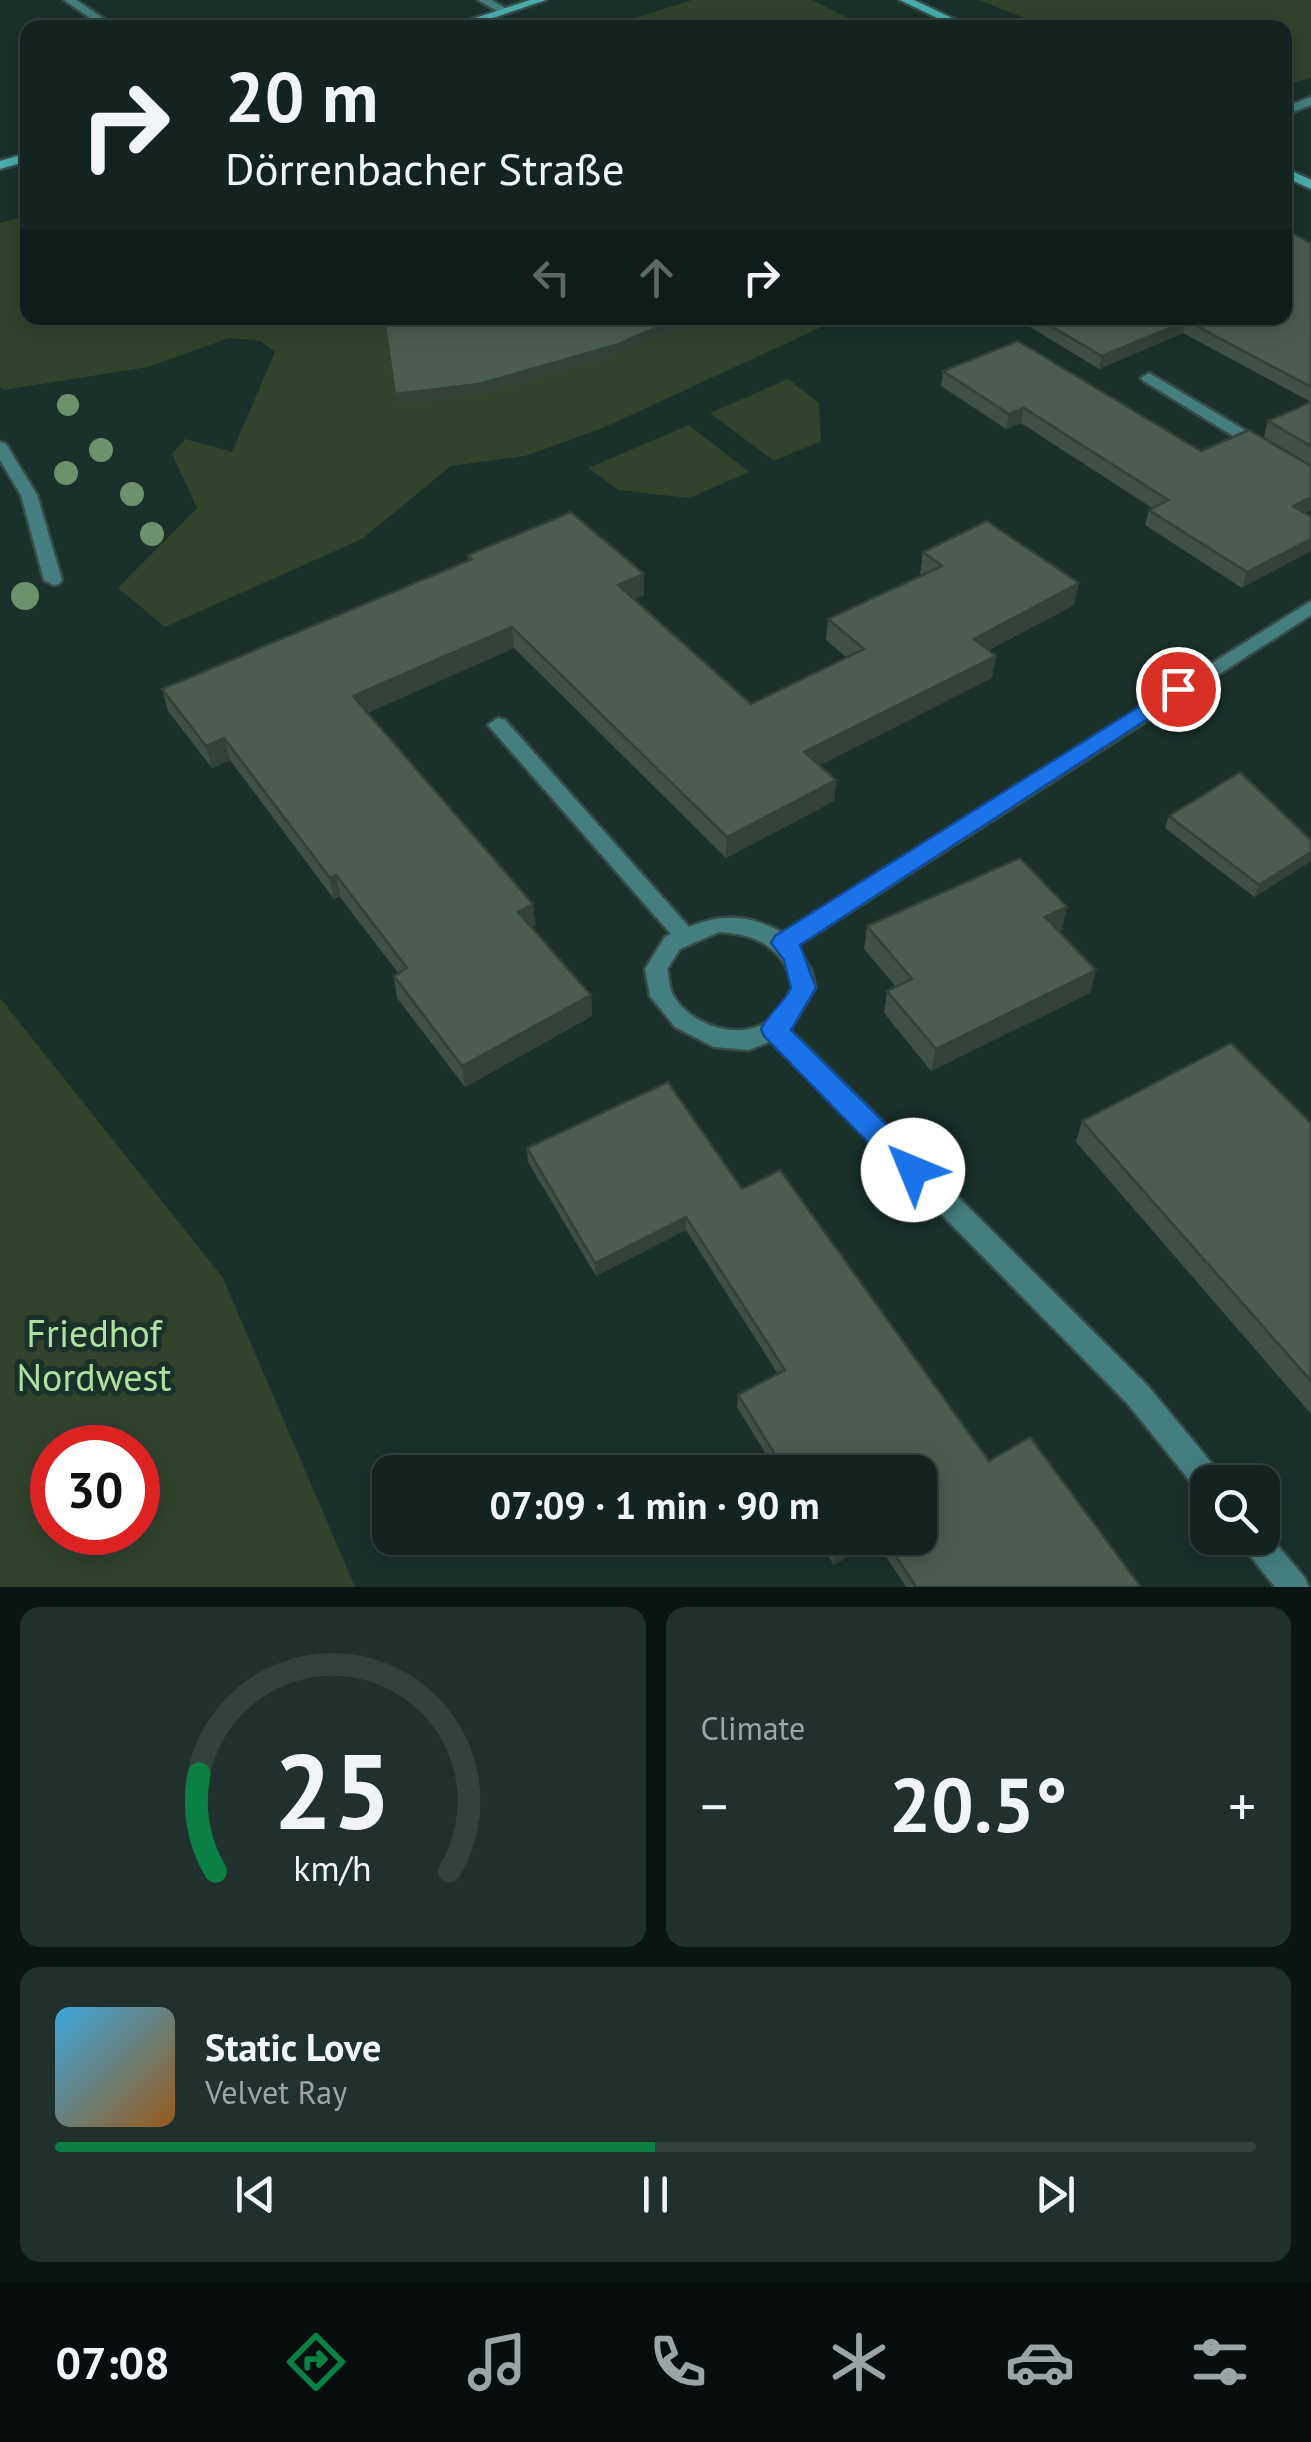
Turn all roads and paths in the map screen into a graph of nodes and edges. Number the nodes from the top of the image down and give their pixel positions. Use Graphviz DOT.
graph roads {
  1 [pos="69,0"];
  2 [pos="483,0"];
  3 [pos="541,0"];
  4 [pos="905,0"];
  5 [pos="505,11"];
  6 [pos="100,20"];
  7 [pos="476,20"];
  8 [pos="950,20"];
  9 [pos="1149,378"];
  10 [pos="0,447"];
  11 [pos="1278,456"];
  12 [pos="53,580"];
  13 [pos="1311,606"];
  14 [pos="498,725"];
  15 [pos="684,935"];
  16 [pos="784,943"];
  17 [pos="774,1029"];
  18 [pos="1195,1465"];
  19 [pos="1268,1555"];
  20 [pos="1294,1587"];
  1 -- 6 [label="street"];
  2 -- 5 [label="street"];
  3 -- 5 [label="main road"];
  4 -- 8 [label="main road"];
  5 -- 7 [label="main road"];
  9 -- 11 [label="street"];
  10 -- 12 [label="street"];
  13 -- 16 [label="street"];
  14 -- 15 [label="street"];
  15 -- 16 [label="street"];
  15 -- 17 [label="street"];
  16 -- 17 [label="street"];
  17 -- 18 [label="street"];
  19 -- 20 [label="street"];
}
